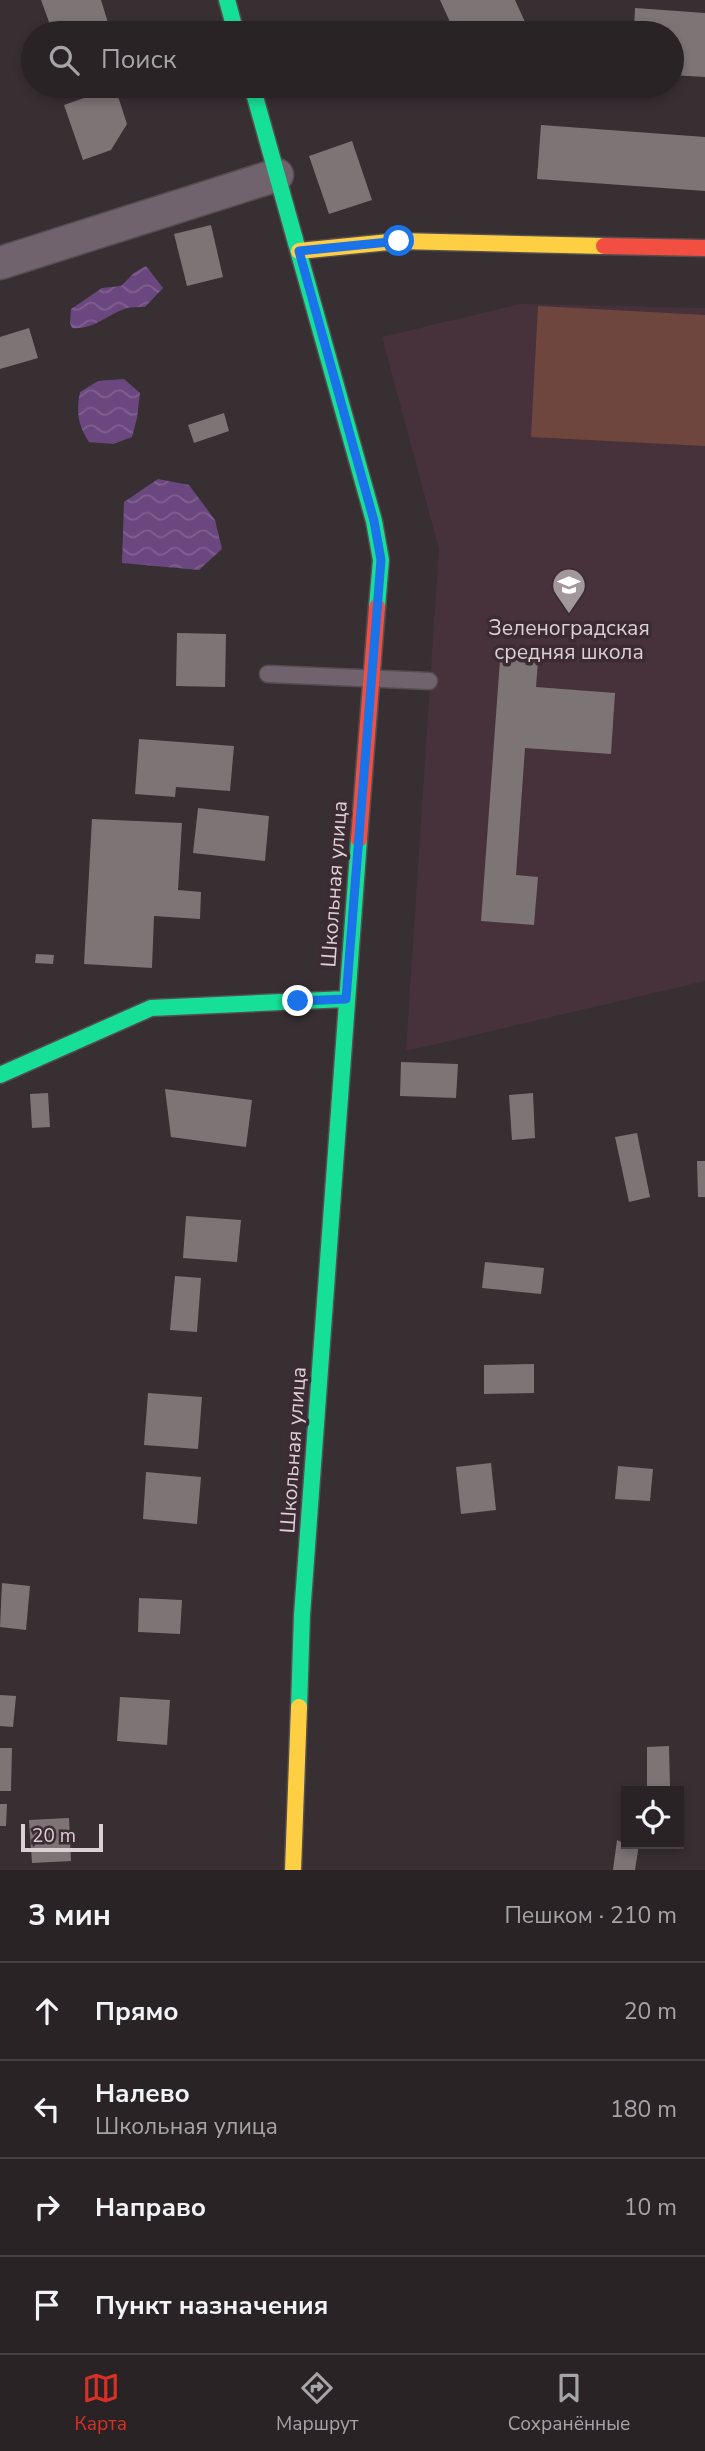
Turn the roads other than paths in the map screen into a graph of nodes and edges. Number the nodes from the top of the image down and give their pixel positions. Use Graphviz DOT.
graph roads {
  1 [pos="227,0"];
  2 [pos="233,21"];
  3 [pos="255,98"];
  4 [pos="277,175"];
  5 [pos="705,248"];
  6 [pos="299,251"];
  7 [pos="0,263"];
  8 [pos="268,674"];
  9 [pos="371,679"];
  10 [pos="429,681"];
  11 [pos="346,999"];
  12 [pos="0,1075"];
  13 [pos="293,1870"];
  1 -- 2 [label="street"];
  3 -- 4 [label="street, Школьная улица"];
  4 -- 6 [label="street, Школьная улица"];
  4 -- 7 [label="street"];
  5 -- 6 [label="street"];
  6 -- 9 [label="street, Школьная улица"];
  8 -- 9 [label="lane"];
  9 -- 10 [label="lane"];
  9 -- 11 [label="street, Школьная улица"];
  11 -- 12 [label="street"];
  11 -- 13 [label="street, Школьная улица"];
}
